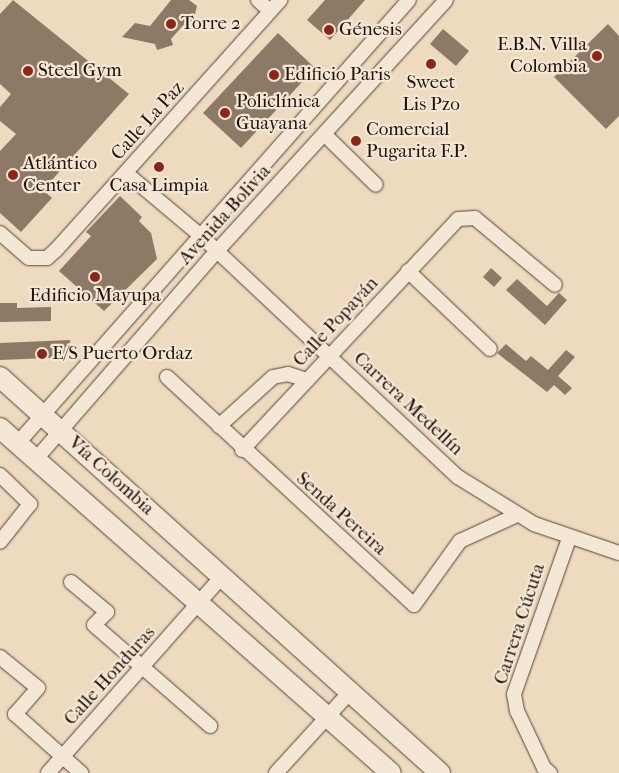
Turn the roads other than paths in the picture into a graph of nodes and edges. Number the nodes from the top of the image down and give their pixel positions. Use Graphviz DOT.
graph roads {
  1 [pos="258,0"];
  2 [pos="280,0"];
  3 [pos="410,0"];
  4 [pos="446,0"];
  5 [pos="270,11"];
  6 [pos="325,135"];
  7 [pos="126,174"];
  8 [pos="376,185"];
  9 [pos="0,233"];
  10 [pos="201,236"];
  11 [pos="216,252"];
  12 [pos="408,271"];
  13 [pos="555,285"];
  14 [pos="490,349"];
  15 [pos="329,355"];
  16 [pos="0,377"];
  17 [pos="167,377"];
  18 [pos="307,380"];
  19 [pos="41,415"];
  20 [pos="220,426"];
  21 [pos="0,428"];
  22 [pos="61,431"];
  23 [pos="17,444"];
  24 [pos="242,450"];
  25 [pos="36,459"];
  26 [pos="0,475"];
  27 [pos="517,515"];
  28 [pos="568,539"];
  29 [pos="0,542"];
  30 [pos="619,553"];
  31 [pos="223,575"];
  32 [pos="71,582"];
  33 [pos="200,604"];
  34 [pos="0,657"];
  35 [pos="142,668"];
  36 [pos="350,692"];
  37 [pos="327,716"];
  38 [pos="210,726"];
  39 [pos="62,757"];
  40 [pos="48,773"];
  41 [pos="81,773"];
  42 [pos="276,773"];
  43 [pos="392,773"];
  44 [pos="440,773"];
  45 [pos="550,773"];
  1 -- 5 [label="street"];
  2 -- 5 [label="street, Calle La Paz"];
  3 -- 10 [label="street, Avenida Bolivia"];
  4 -- 6 [label="street, Avenida Bolivia"];
  5 -- 7 [label="street, Calle La Paz"];
  6 -- 8 [label="street"];
  6 -- 11 [label="street, Avenida Bolivia"];
  7 -- 9 [label="street, Calle La Paz"];
  7 -- 10 [label="street, Carrera Medellín"];
  10 -- 11 [label="street, Carrera Medellín"];
  10 -- 19 [label="street, Avenida Bolivia"];
  11 -- 15 [label="street, Carrera Medellín"];
  11 -- 22 [label="street, Avenida Bolivia"];
  12 -- 13 [label="street, Calle Popayán"];
  12 -- 14 [label="street"];
  12 -- 15 [label="street, Calle Popayán"];
  15 -- 18 [label="street, Calle Popayán"];
  15 -- 27 [label="street, Carrera Medellín"];
  16 -- 19 [label="main road, Vía Colombia"];
  17 -- 20 [label="street, Senda Pereira"];
  18 -- 20 [label="street"];
  18 -- 24 [label="street, Calle Popayán"];
  19 -- 22 [label="main road, Vía Colombia"];
  19 -- 23 [label="street, Avenida Bolivia"];
  20 -- 24 [label="street, Senda Pereira"];
  21 -- 23 [label="main road, Vía Colombia"];
  22 -- 25 [label="street, Avenida Bolivia"];
  22 -- 31 [label="main road, Vía Colombia"];
  23 -- 25 [label="main road, Vía Colombia"];
  24 -- 27 [label="street, Senda Pereira"];
  25 -- 33 [label="main road, Vía Colombia"];
  26 -- 29 [label="street"];
  27 -- 28 [label="street, Carrera Medellín"];
  28 -- 30 [label="street, Carrera Medellín"];
  28 -- 45 [label="street, Carrera Cúcuta"];
  31 -- 33 [label="street"];
  31 -- 36 [label="main road, Vía Colombia"];
  32 -- 35 [label="street"];
  33 -- 35 [label="street, Calle Honduras"];
  33 -- 37 [label="main road, Vía Colombia"];
  34 -- 39 [label="street"];
  35 -- 38 [label="street"];
  35 -- 39 [label="street, Calle Honduras"];
  36 -- 37 [label="street"];
  36 -- 44 [label="main road, Vía Colombia"];
  37 -- 42 [label="street"];
  37 -- 43 [label="main road, Vía Colombia"];
  39 -- 40 [label="street, Calle Honduras"];
  39 -- 41 [label="street"];
}
